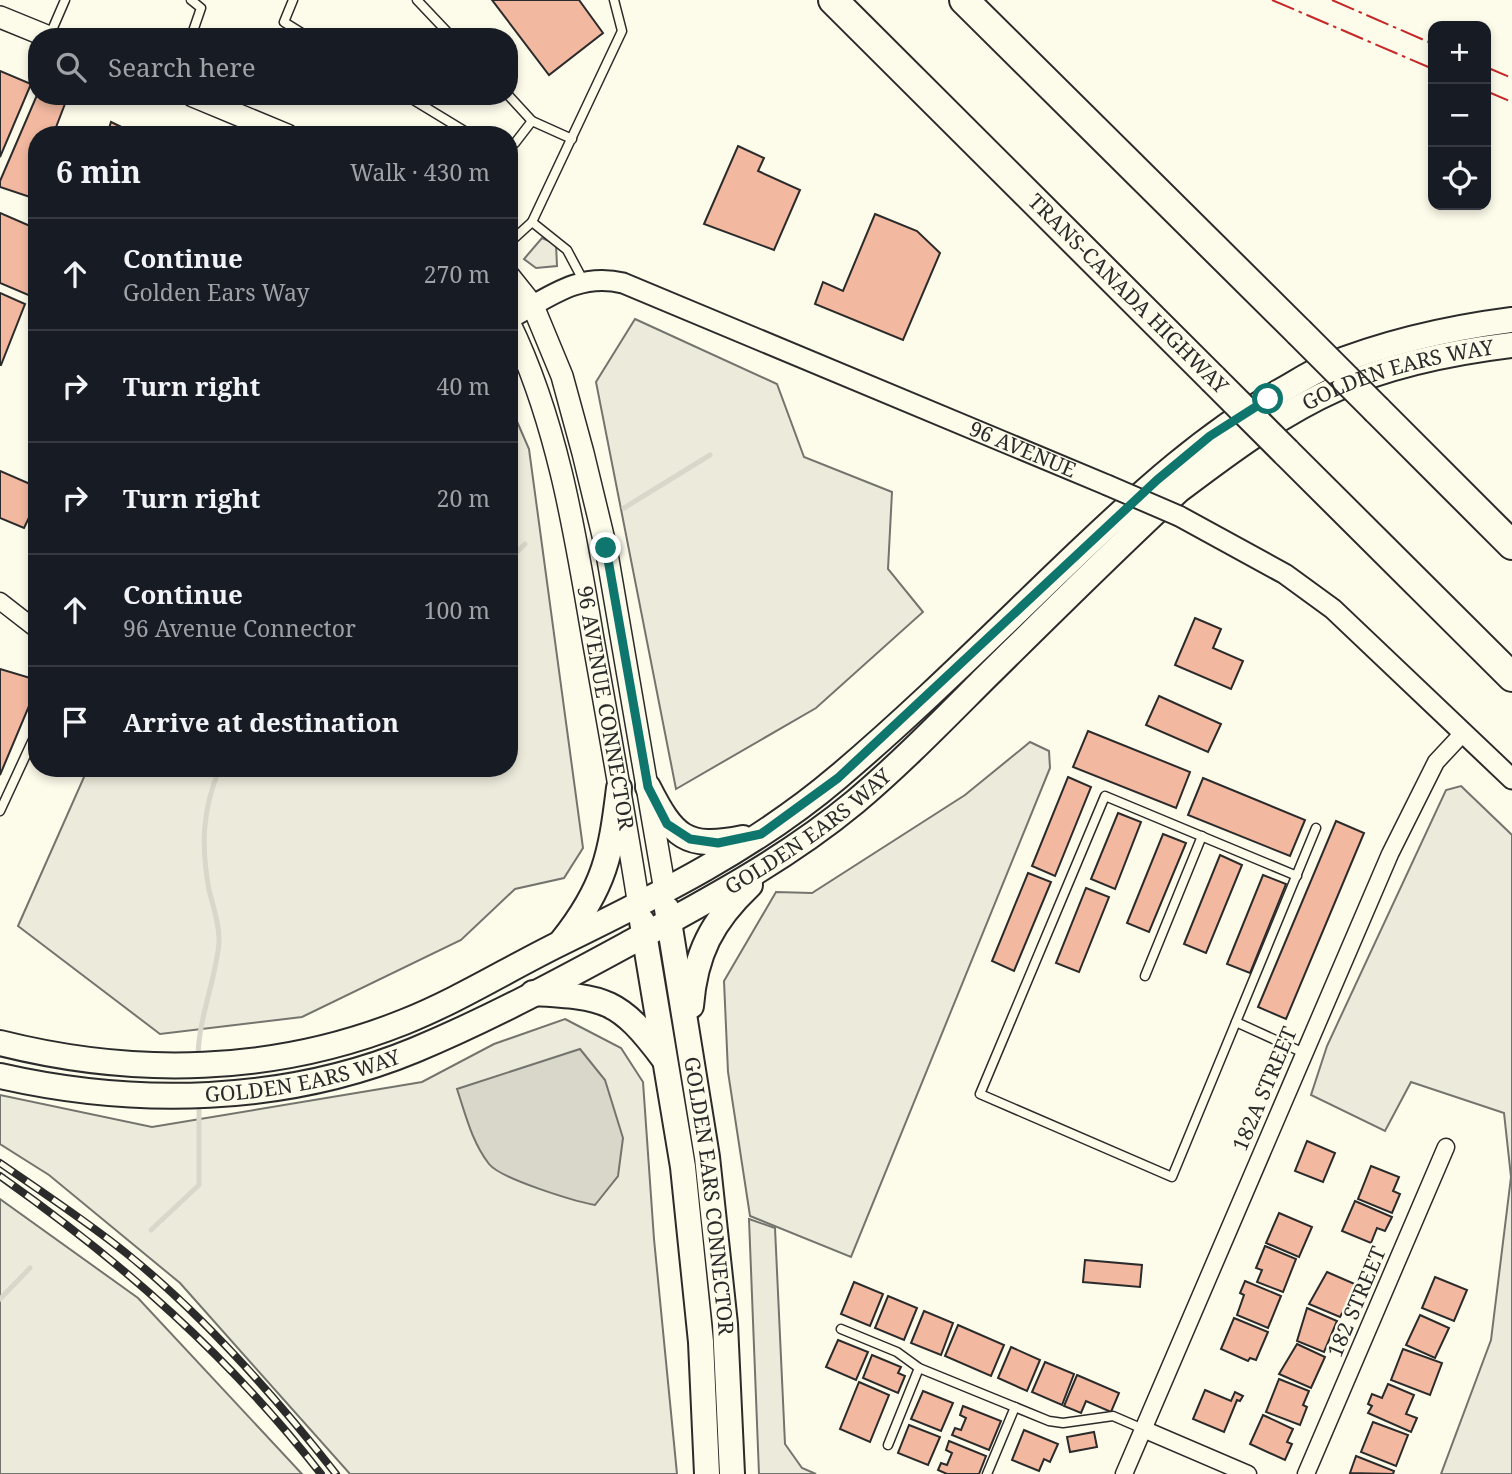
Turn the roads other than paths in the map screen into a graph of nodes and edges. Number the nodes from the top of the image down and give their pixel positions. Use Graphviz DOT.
graph roads {
  1 [pos="65,0"];
  2 [pos="191,0"];
  3 [pos="293,0"];
  4 [pos="417,0"];
  5 [pos="614,0"];
  6 [pos="833,0"];
  7 [pos="964,0"];
  8 [pos="0,16"];
  9 [pos="28,28"];
  10 [pos="53,28"];
  11 [pos="194,28"];
  12 [pos="294,28"];
  13 [pos="443,28"];
  14 [pos="215,105"];
  15 [pos="422,105"];
  16 [pos="517,105"];
  17 [pos="532,121"];
  18 [pos="265,126"];
  19 [pos="456,126"];
  20 [pos="572,139"];
  21 [pos="518,140"];
  22 [pos="532,222"];
  23 [pos="518,235"];
  24 [pos="583,280"];
  25 [pos="518,287"];
  26 [pos="533,306"];
  27 [pos="518,315"];
  28 [pos="1512,320"];
  29 [pos="518,342"];
  30 [pos="1512,345"];
  31 [pos="1512,545"];
  32 [pos="0,601"];
  33 [pos="28,624"];
  34 [pos="1512,677"];
  35 [pos="1464,732"];
  36 [pos="28,750"];
  37 [pos="1512,779"];
  38 [pos="648,787"];
  39 [pos="619,788"];
  40 [pos="0,811"];
  41 [pos="1316,828"];
  42 [pos="761,834"];
  43 [pos="1202,836"];
  44 [pos="776,860"];
  45 [pos="1297,876"];
  46 [pos="665,891"];
  47 [pos="639,906"];
  48 [pos="668,922"];
  49 [pos="644,935"];
  50 [pos="559,944"];
  51 [pos="1144,976"];
  52 [pos="532,993"];
  53 [pos="1236,1022"];
  54 [pos="0,1043"];
  55 [pos="688,1048"];
  56 [pos="1304,1053"];
  57 [pos="666,1062"];
  58 [pos="0,1076"];
  59 [pos="1446,1147"];
  60 [pos="841,1329"];
  61 [pos="919,1368"];
  62 [pos="1015,1407"];
  63 [pos="1143,1429"];
  64 [pos="888,1445"];
  65 [pos="707,1474"];
  66 [pos="732,1474"];
  67 [pos="987,1474"];
  68 [pos="1124,1474"];
  69 [pos="1248,1474"];
  70 [pos="1306,1474"];
  1 -- 10 [label="lane"];
  2 -- 11 [label="lane"];
  3 -- 12 [label="lane"];
  4 -- 13 [label="lane"];
  5 -- 20 [label="lane"];
  6 -- 34 [label="highway, TRANS-CANADA HIGHWAY, bridge"];
  7 -- 31 [label="highway, bridge"];
  8 -- 9 [label="main road"];
  14 -- 18 [label="main road"];
  15 -- 19 [label="lane"];
  16 -- 17 [label="lane"];
  17 -- 20 [label="lane"];
  17 -- 21 [label="lane"];
  20 -- 22 [label="lane"];
  22 -- 23 [label="lane"];
  22 -- 24 [label="lane"];
  24 -- 26 [label="street"];
  24 -- 35 [label="street, 96 AVENUE, bridge"];
  25 -- 26 [label="main road"];
  26 -- 27 [label="street"];
  26 -- 38 [label="main road, 96 AVENUE CONNECTOR"];
  28 -- 42 [label="main road, GOLDEN EARS WAY"];
  29 -- 39 [label="main road, 96 AVENUE CONNECTOR"];
  30 -- 44 [label="main road, GOLDEN EARS WAY"];
  32 -- 33 [label="street"];
  35 -- 37 [label="street, 96 AVENUE"];
  35 -- 56 [label="street, 182A STREET"];
  36 -- 40 [label="lane"];
  38 -- 42 [label="main road"];
  38 -- 46 [label="main road, 96 AVENUE CONNECTOR"];
  39 -- 47 [label="main road, 96 AVENUE CONNECTOR"];
  39 -- 50 [label="main road"];
  41 -- 45 [label="lane"];
  42 -- 46 [label="main road, GOLDEN EARS WAY"];
  43 -- 45 [label="lane"];
  43 -- 51 [label="lane"];
  43 -- 53 [label="lane"];
  44 -- 48 [label="main road, GOLDEN EARS WAY"];
  44 -- 55 [label="main road"];
  45 -- 53 [label="lane"];
  46 -- 47 [label="main road, GOLDEN EARS WAY"];
  46 -- 48 [label="main road, 96 AVENUE CONNECTOR"];
  47 -- 49 [label="main road, 96 AVENUE CONNECTOR"];
  47 -- 50 [label="main road, GOLDEN EARS WAY"];
  48 -- 49 [label="main road, GOLDEN EARS WAY"];
  48 -- 55 [label="main road, GOLDEN EARS CONNECTOR"];
  49 -- 52 [label="main road, GOLDEN EARS WAY"];
  49 -- 57 [label="main road, GOLDEN EARS CONNECTOR"];
  50 -- 54 [label="main road, GOLDEN EARS WAY"];
  52 -- 57 [label="main road"];
  52 -- 58 [label="main road, GOLDEN EARS WAY"];
  53 -- 56 [label="lane"];
  55 -- 66 [label="main road, GOLDEN EARS CONNECTOR"];
  56 -- 63 [label="street, 182A STREET"];
  57 -- 65 [label="main road, GOLDEN EARS CONNECTOR"];
  59 -- 70 [label="street, 182 STREET"];
  60 -- 61 [label="lane"];
  61 -- 62 [label="lane"];
  61 -- 64 [label="lane"];
  62 -- 63 [label="lane"];
  62 -- 67 [label="lane"];
  63 -- 68 [label="street, 182A STREET"];
  63 -- 69 [label="street"];
}
